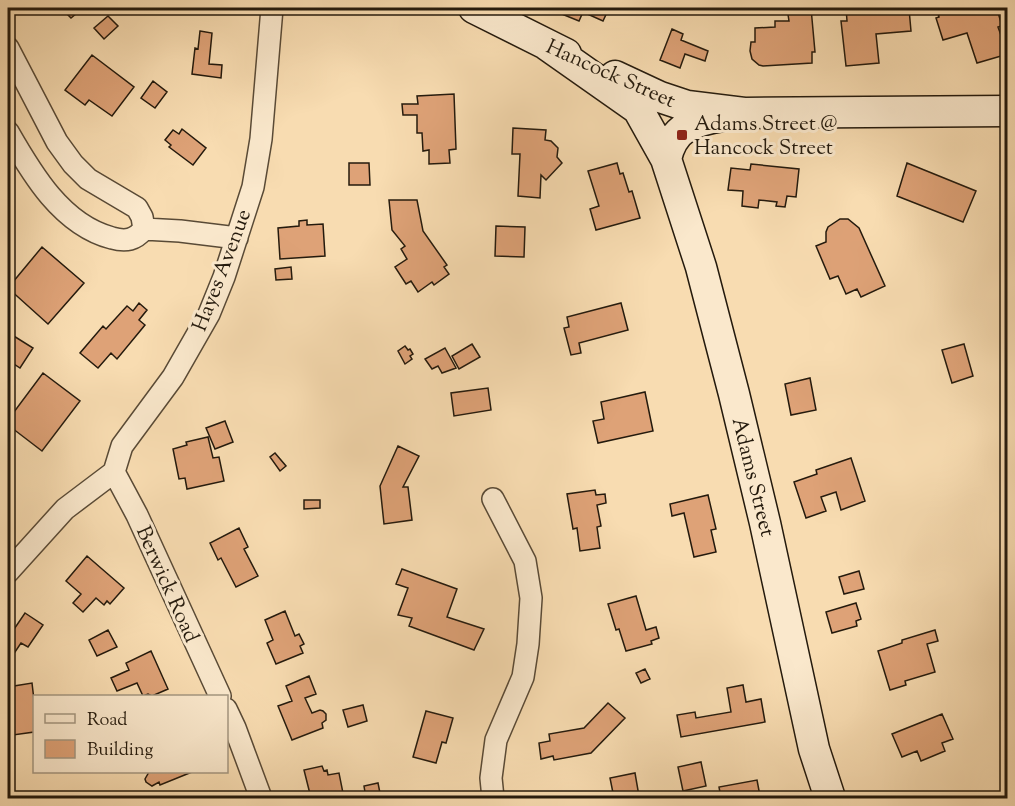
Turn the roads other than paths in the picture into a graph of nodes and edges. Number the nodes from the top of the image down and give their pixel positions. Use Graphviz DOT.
graph roads {
  1 [pos="272,8"];
  2 [pos="474,8"];
  3 [pos="547,45"];
  4 [pos="8,48"];
  5 [pos="1008,111"];
  6 [pos="744,113"];
  7 [pos="8,132"];
  8 [pos="666,159"];
  9 [pos="144,229"];
  10 [pos="237,238"];
  11 [pos="114,472"];
  12 [pos="493,499"];
  13 [pos="8,572"];
  14 [pos="220,695"];
  15 [pos="228,714"];
  16 [pos="261,798"];
  17 [pos="494,798"];
  18 [pos="830,798"];
  1 -- 10 [label="street, Hayes Avenue"];
  2 -- 3 [label="main road, Hancock Street"];
  3 -- 6 [label="main road, Hancock Street"];
  3 -- 8 [label="main road, Adams Street"];
  4 -- 9 [label="street"];
  5 -- 6 [label="main road, Hancock Street"];
  6 -- 8 [label="main road"];
  7 -- 9 [label="street"];
  8 -- 18 [label="main road, Adams Street"];
  9 -- 10 [label="street"];
  10 -- 11 [label="street, Hayes Avenue"];
  11 -- 13 [label="street"];
  11 -- 14 [label="street, Berwick Road"];
  12 -- 17 [label="street"];
  15 -- 16 [label="street"];
}
